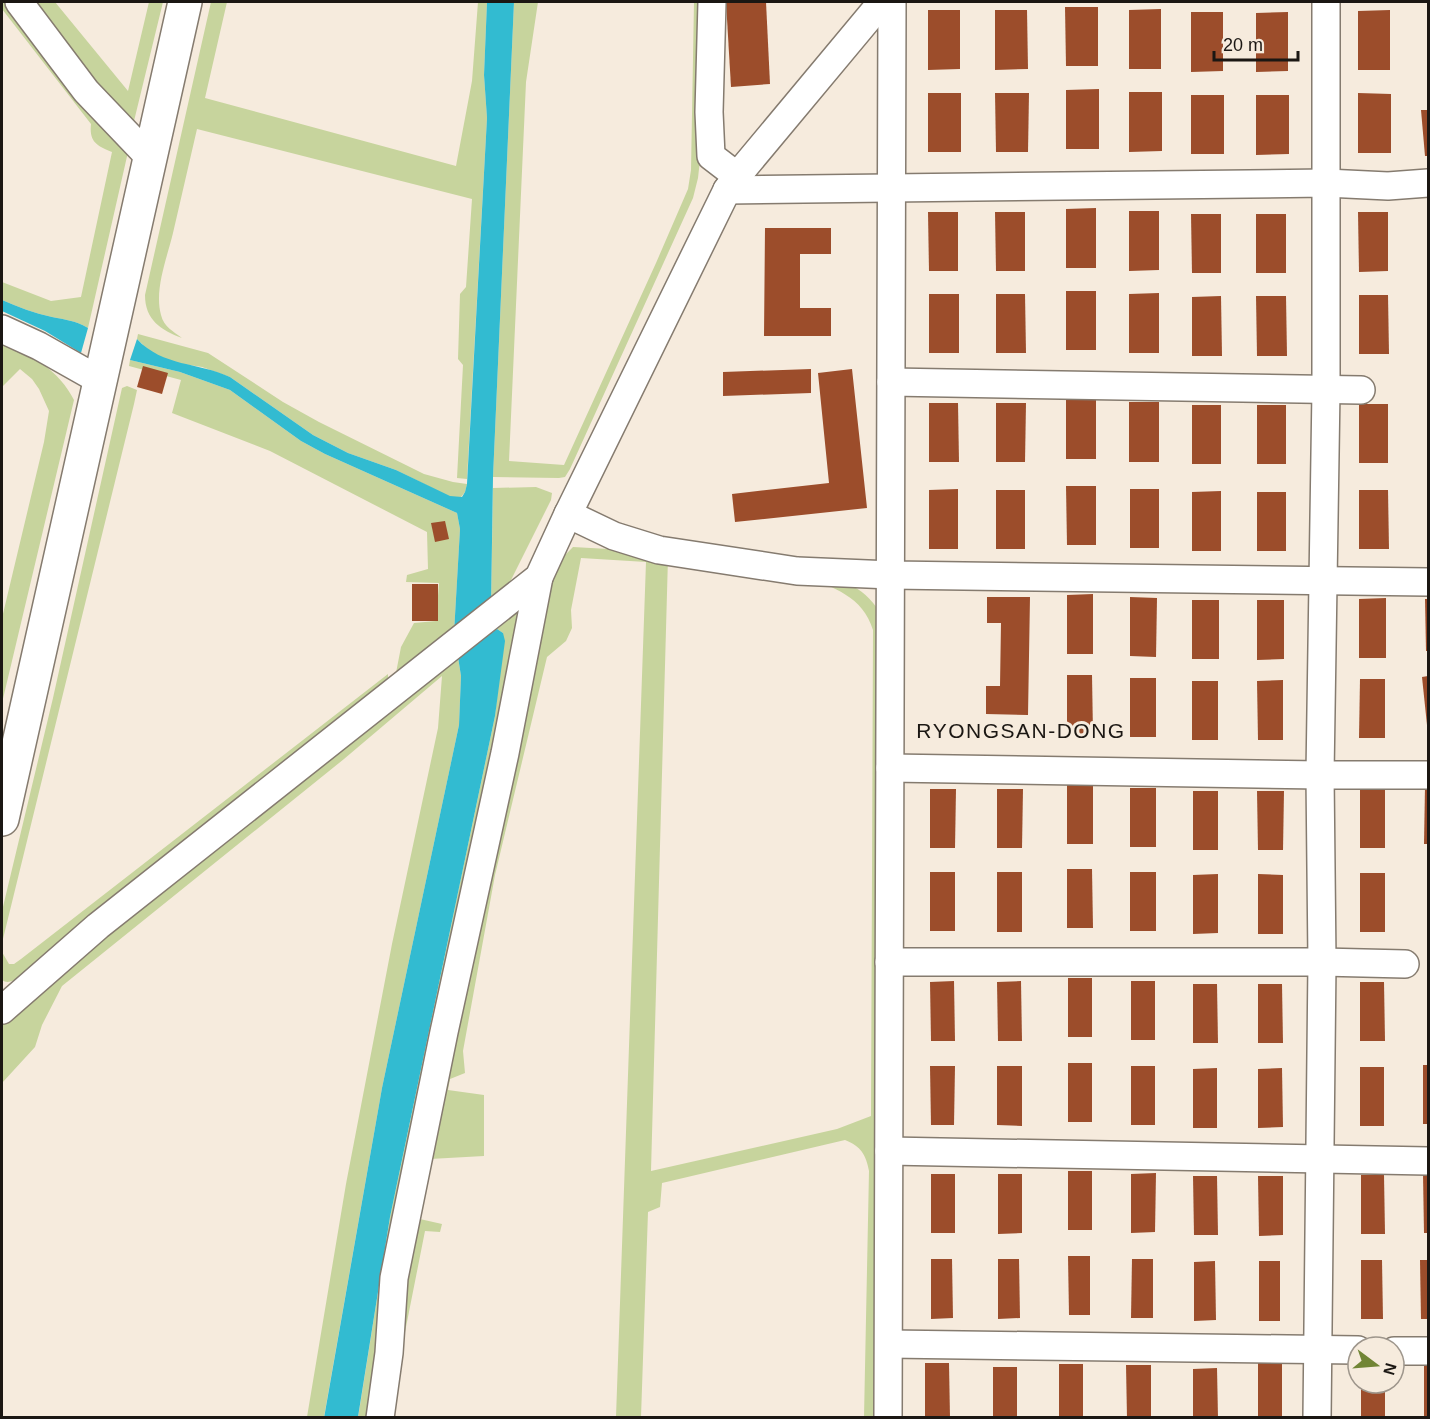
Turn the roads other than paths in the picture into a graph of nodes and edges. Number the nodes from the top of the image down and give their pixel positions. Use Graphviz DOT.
graph roads {
  1 [pos="19,2"];
  2 [pos="185,2"];
  3 [pos="712,2"];
  4 [pos="882,2"];
  5 [pos="892,2"];
  6 [pos="1326,2"];
  7 [pos="150,158"];
  8 [pos="732,183"];
  9 [pos="1326,183"];
  10 [pos="1428,183"];
  11 [pos="892,189"];
  12 [pos="2,329"];
  13 [pos="105,363"];
  14 [pos="891,382"];
  15 [pos="1326,390"];
  16 [pos="1361,390"];
  17 [pos="568,514"];
  18 [pos="891,575"];
  19 [pos="539,577"];
  20 [pos="1323,580"];
  21 [pos="1428,582"];
  22 [pos="890,768"];
  23 [pos="1428,774"];
  24 [pos="1320,775"];
  25 [pos="2,819"];
  26 [pos="890,962"];
  27 [pos="1322,962"];
  28 [pos="1405,964"];
  29 [pos="2,1010"];
  30 [pos="889,1151"];
  31 [pos="1320,1159"];
  32 [pos="1428,1161"];
  33 [pos="889,1344"];
  34 [pos="1317,1350"];
  35 [pos="1346,1350"];
  36 [pos="1406,1350"];
  37 [pos="1428,1351"];
  38 [pos="380,1418"];
  39 [pos="888,1418"];
  40 [pos="1317,1418"];
  1 -- 7 [label="street"];
  2 -- 7 [label="main road"];
  3 -- 8 [label="street"];
  4 -- 8 [label="street"];
  5 -- 11 [label="street"];
  6 -- 9 [label="street"];
  7 -- 13 [label="main road"];
  8 -- 11 [label="street"];
  8 -- 17 [label="street"];
  9 -- 10 [label="street"];
  9 -- 11 [label="street"];
  9 -- 15 [label="street"];
  11 -- 14 [label="street"];
  12 -- 13 [label="street"];
  13 -- 25 [label="main road"];
  14 -- 15 [label="street"];
  14 -- 18 [label="street"];
  15 -- 16 [label="street"];
  15 -- 20 [label="street"];
  17 -- 18 [label="street"];
  17 -- 19 [label="street"];
  18 -- 20 [label="street"];
  18 -- 22 [label="street"];
  19 -- 29 [label="street"];
  19 -- 38 [label="street"];
  20 -- 21 [label="street"];
  20 -- 24 [label="street"];
  22 -- 24 [label="street"];
  22 -- 26 [label="street"];
  23 -- 24 [label="street"];
  24 -- 27 [label="street"];
  26 -- 27 [label="street"];
  26 -- 30 [label="street"];
  27 -- 28 [label="street"];
  27 -- 31 [label="street"];
  30 -- 31 [label="street"];
  30 -- 33 [label="street"];
  31 -- 32 [label="street"];
  31 -- 34 [label="street"];
  33 -- 34 [label="street"];
  33 -- 39 [label="street"];
  34 -- 35 [label="street"];
  34 -- 40 [label="street"];
  36 -- 37 [label="street"];
}
